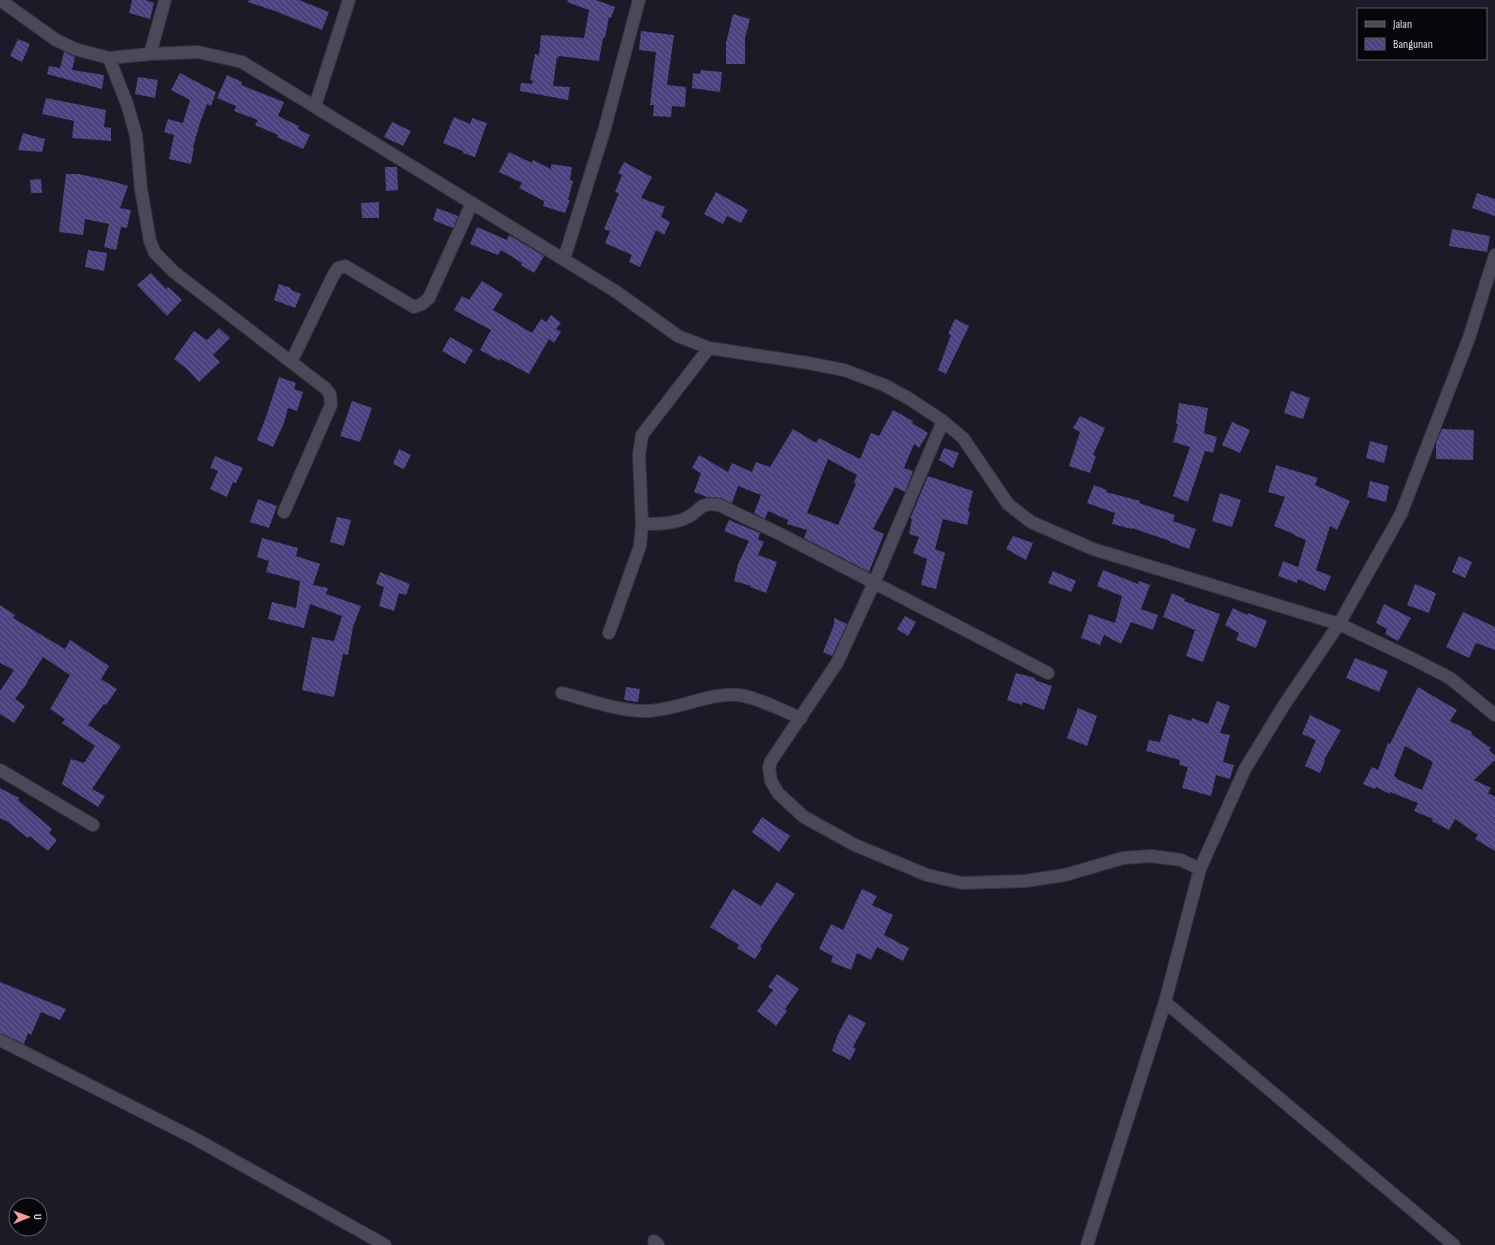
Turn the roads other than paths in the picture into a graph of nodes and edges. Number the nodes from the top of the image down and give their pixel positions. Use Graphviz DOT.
graph roads {
  1 [pos="0,0"];
  2 [pos="165,0"];
  3 [pos="350,0"];
  4 [pos="639,0"];
  5 [pos="150,54"];
  6 [pos="109,58"];
  7 [pos="315,106"];
  8 [pos="472,203"];
  9 [pos="1495,255"];
  10 [pos="564,260"];
  11 [pos="709,348"];
  12 [pos="291,362"];
  13 [pos="943,421"];
  14 [pos="284,512"];
  15 [pos="642,524"];
  16 [pos="874,583"];
  17 [pos="1339,624"];
  18 [pos="609,633"];
  19 [pos="1048,673"];
  20 [pos="562,693"];
  21 [pos="1495,715"];
  22 [pos="801,718"];
  23 [pos="0,770"];
  24 [pos="93,825"];
  25 [pos="1200,869"];
  26 [pos="1165,1002"];
  27 [pos="0,1040"];
  28 [pos="385,1245"];
  29 [pos="1087,1245"];
  30 [pos="1454,1245"];
  1 -- 6 [label="street"];
  2 -- 5 [label="street"];
  3 -- 7 [label="street"];
  4 -- 10 [label="street"];
  5 -- 6 [label="street"];
  5 -- 7 [label="street"];
  6 -- 12 [label="street"];
  7 -- 8 [label="street"];
  8 -- 10 [label="street"];
  8 -- 12 [label="street"];
  9 -- 17 [label="street"];
  10 -- 11 [label="street"];
  11 -- 13 [label="street"];
  11 -- 15 [label="street"];
  12 -- 14 [label="street"];
  13 -- 16 [label="street"];
  13 -- 17 [label="street"];
  15 -- 16 [label="street"];
  15 -- 18 [label="street"];
  16 -- 19 [label="street"];
  16 -- 22 [label="street"];
  17 -- 21 [label="street"];
  17 -- 25 [label="street"];
  20 -- 22 [label="street"];
  22 -- 25 [label="street"];
  23 -- 24 [label="street"];
  25 -- 26 [label="street"];
  26 -- 29 [label="street"];
  26 -- 30 [label="street"];
  27 -- 28 [label="street"];
}
